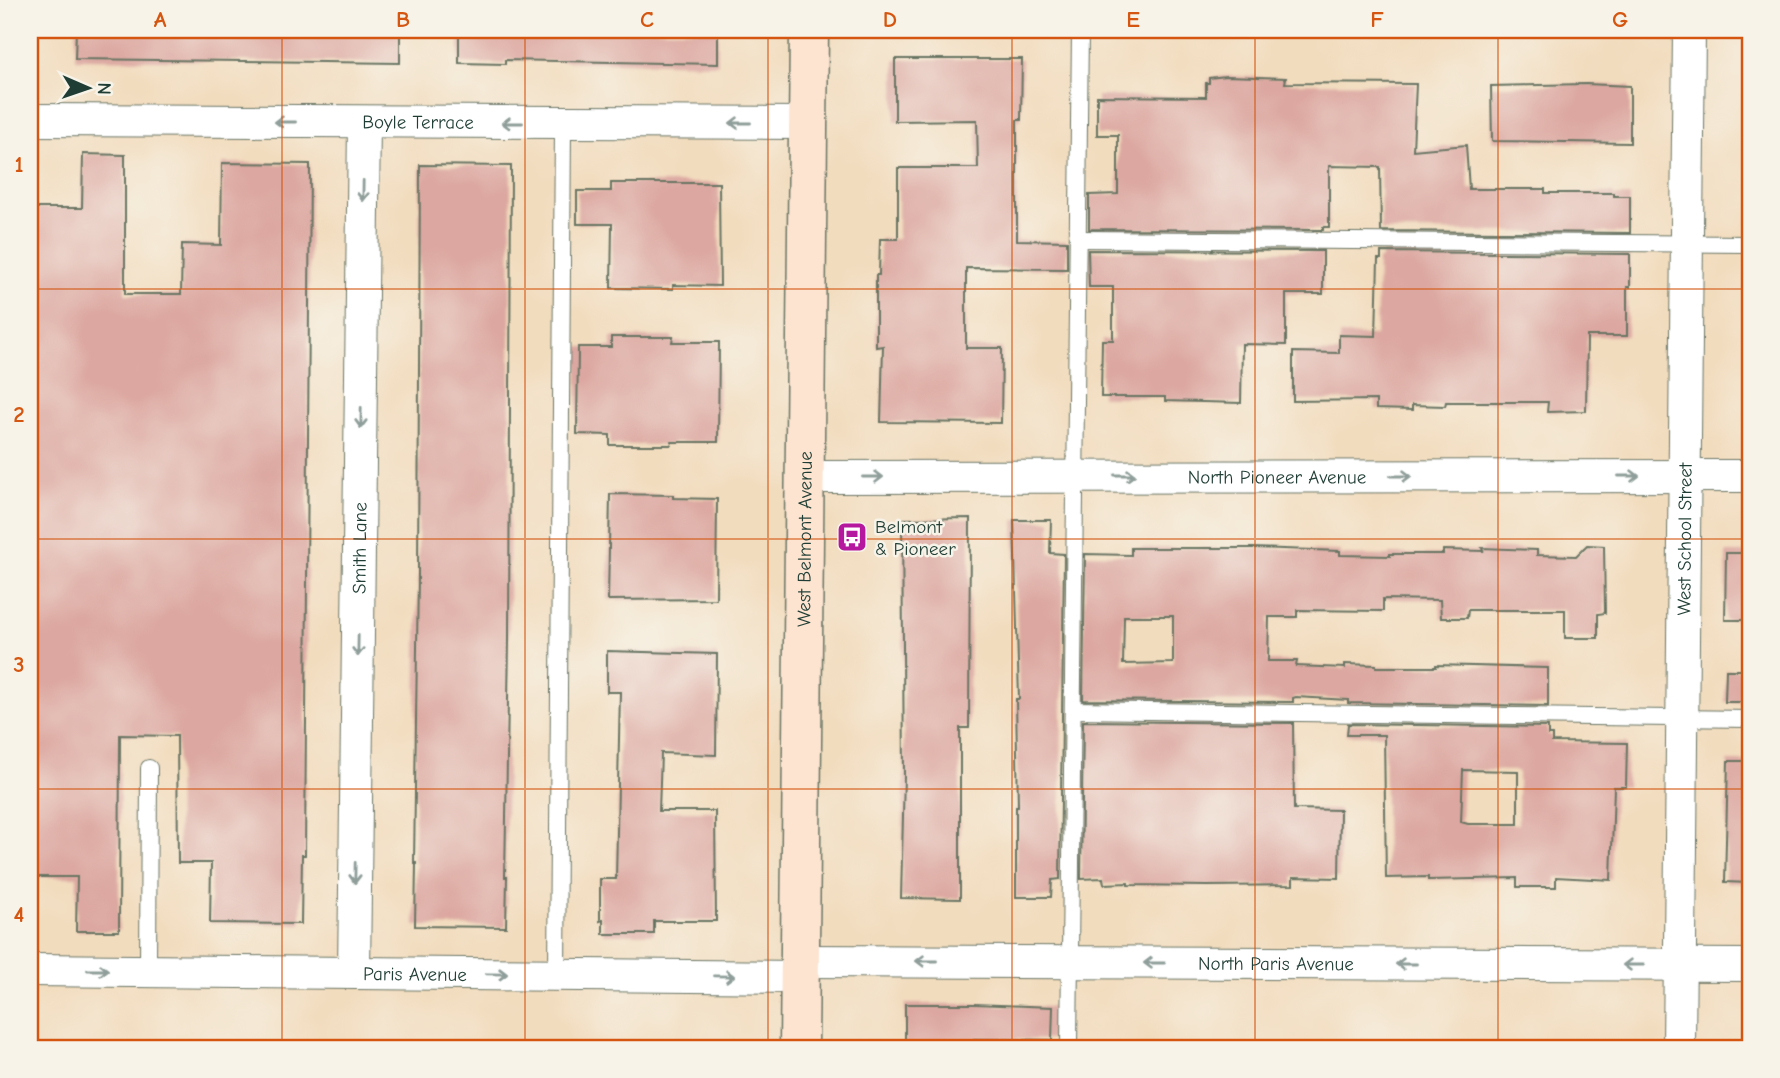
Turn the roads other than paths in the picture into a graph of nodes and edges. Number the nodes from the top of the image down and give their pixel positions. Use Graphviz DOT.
graph roads {
  1 [pos="809,30"];
  2 [pos="1080,30"];
  3 [pos="1689,30"];
  4 [pos="30,120"];
  5 [pos="364,122"];
  6 [pos="563,123"];
  7 [pos="808,123"];
  8 [pos="1078,239"];
  9 [pos="1687,244"];
  10 [pos="1750,244"];
  11 [pos="1076,475"];
  12 [pos="1685,476"];
  13 [pos="1750,476"];
  14 [pos="804,477"];
  15 [pos="1073,710"];
  16 [pos="1682,719"];
  17 [pos="1750,719"];
  18 [pos="149,768"];
  19 [pos="1070,962"];
  20 [pos="1680,965"];
  21 [pos="1750,965"];
  22 [pos="800,969"];
  23 [pos="30,970"];
  24 [pos="148,971"];
  25 [pos="354,973"];
  26 [pos="556,975"];
  27 [pos="799,1048"];
  28 [pos="1069,1048"];
  29 [pos="1679,1048"];
  1 -- 7 [label="main road, West Belmont Avenue"];
  2 -- 8 [label="lane"];
  3 -- 9 [label="street, West School Street"];
  5 -- 4 [label="street, Boyle Terrace, one-way"];
  6 -- 5 [label="street, Boyle Terrace, one-way"];
  5 -- 25 [label="street, Smith Lane, one-way"];
  7 -- 6 [label="street, Boyle Terrace, one-way"];
  6 -- 26 [label="lane"];
  7 -- 14 [label="main road, West Belmont Avenue"];
  8 -- 9 [label="lane"];
  8 -- 11 [label="lane"];
  9 -- 10 [label="lane"];
  9 -- 12 [label="street, West School Street"];
  11 -- 12 [label="street, North Pioneer Avenue, one-way"];
  14 -- 11 [label="street, North Pioneer Avenue, one-way"];
  11 -- 15 [label="lane"];
  12 -- 13 [label="street, North Pioneer Avenue"];
  12 -- 16 [label="street, West School Street"];
  14 -- 22 [label="main road, West Belmont Avenue"];
  15 -- 16 [label="lane"];
  15 -- 19 [label="lane"];
  16 -- 17 [label="lane"];
  16 -- 20 [label="street, West School Street"];
  18 -- 24 [label="lane"];
  20 -- 19 [label="street, North Paris Avenue, one-way"];
  19 -- 22 [label="street, North Paris Avenue, one-way"];
  19 -- 28 [label="lane"];
  20 -- 21 [label="street, North Paris Avenue"];
  20 -- 29 [label="street, West School Street"];
  26 -- 22 [label="street, Paris Avenue, one-way"];
  22 -- 27 [label="main road, West Belmont Avenue"];
  23 -- 24 [label="street, Paris Avenue, one-way"];
  24 -- 25 [label="street, Paris Avenue"];
  25 -- 26 [label="street, Paris Avenue, one-way"];
}
